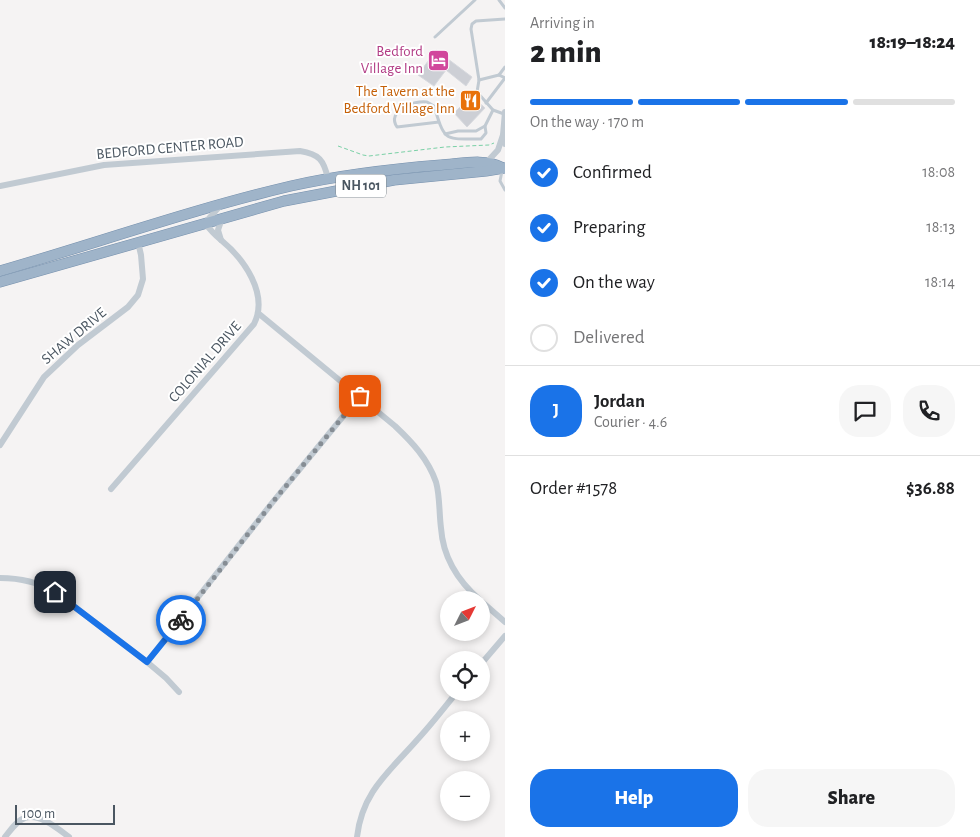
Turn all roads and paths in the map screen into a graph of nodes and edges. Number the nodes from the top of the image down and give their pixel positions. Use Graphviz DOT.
graph roads {
  1 [pos="475,0"];
  2 [pos="499,0"];
  3 [pos="505,8"];
  4 [pos="505,19"];
  5 [pos="435,37"];
  6 [pos="505,67"];
  7 [pos="499,75"];
  8 [pos="505,78"];
  9 [pos="479,80"];
  10 [pos="486,103"];
  11 [pos="493,110"];
  12 [pos="505,113"];
  13 [pos="439,122"];
  14 [pos="485,126"];
  15 [pos="445,134"];
  16 [pos="503,135"];
  17 [pos="495,142"];
  18 [pos="505,144"];
  19 [pos="338,146"];
  20 [pos="486,163"];
  21 [pos="504,168"];
  22 [pos="328,179"];
  23 [pos="0,186"];
  24 [pos="505,190"];
  25 [pos="220,206"];
  26 [pos="222,218"];
  27 [pos="205,223"];
  28 [pos="221,240"];
  29 [pos="138,242"];
  30 [pos="0,271"];
  31 [pos="0,282"];
  32 [pos="258,313"];
  33 [pos="360,396"];
  34 [pos="0,444"];
  35 [pos="111,489"];
  36 [pos="0,578"];
  37 [pos="470,591"];
  38 [pos="490,608"];
  39 [pos="505,622"];
  40 [pos="505,636"];
  41 [pos="490,654"];
  42 [pos="147,662"];
  43 [pos="178,692"];
  44 [pos="450,701"];
  45 [pos="5,837"];
  46 [pos="69,837"];
  47 [pos="357,837"];
  1 -- 5 [label="lane"];
  2 -- 3 [label="lane"];
  4 -- 9 [label="lane"];
  6 -- 7 [label="lane"];
  7 -- 8 [label="lane"];
  7 -- 9 [label="lane"];
  8 -- 10 [label="lane"];
  9 -- 10 [label="lane"];
  10 -- 11 [label="lane"];
  11 -- 12 [label="lane"];
  11 -- 14 [label="lane"];
  12 -- 16 [label="street"];
  13 -- 13 [label="lane"];
  13 -- 15 [label="lane"];
  14 -- 15 [label="lane"];
  14 -- 15 [label="lane"];
  16 -- 18 [label="street"];
  16 -- 20 [label="street"];
  17 -- 19 [label="path"];
  20 -- 21 [label="highway, NH 101"];
  20 -- 22 [label="highway, NH 101"];
  21 -- 24 [label="lane"];
  21 -- 26 [label="highway, NH 101"];
  22 -- 23 [label="street, BEDFORD CENTER ROAD"];
  22 -- 25 [label="highway, NH 101"];
  25 -- 27 [label="street"];
  25 -- 30 [label="highway, NH 101"];
  26 -- 27 [label="highway, NH 101"];
  26 -- 28 [label="street"];
  27 -- 28 [label="street, COLONIAL DRIVE"];
  27 -- 29 [label="highway, NH 101"];
  28 -- 32 [label="street, COLONIAL DRIVE"];
  29 -- 31 [label="highway, NH 101"];
  29 -- 34 [label="street, SHAW DRIVE"];
  32 -- 33 [label="street"];
  32 -- 35 [label="street, COLONIAL DRIVE"];
  33 -- 37 [label="street"];
  33 -- 42 [label="street"];
  36 -- 42 [label="street"];
  38 -- 39 [label="street"];
  40 -- 41 [label="street"];
  42 -- 43 [label="street"];
  44 -- 47 [label="street"];
  45 -- 46 [label="street"];
}
